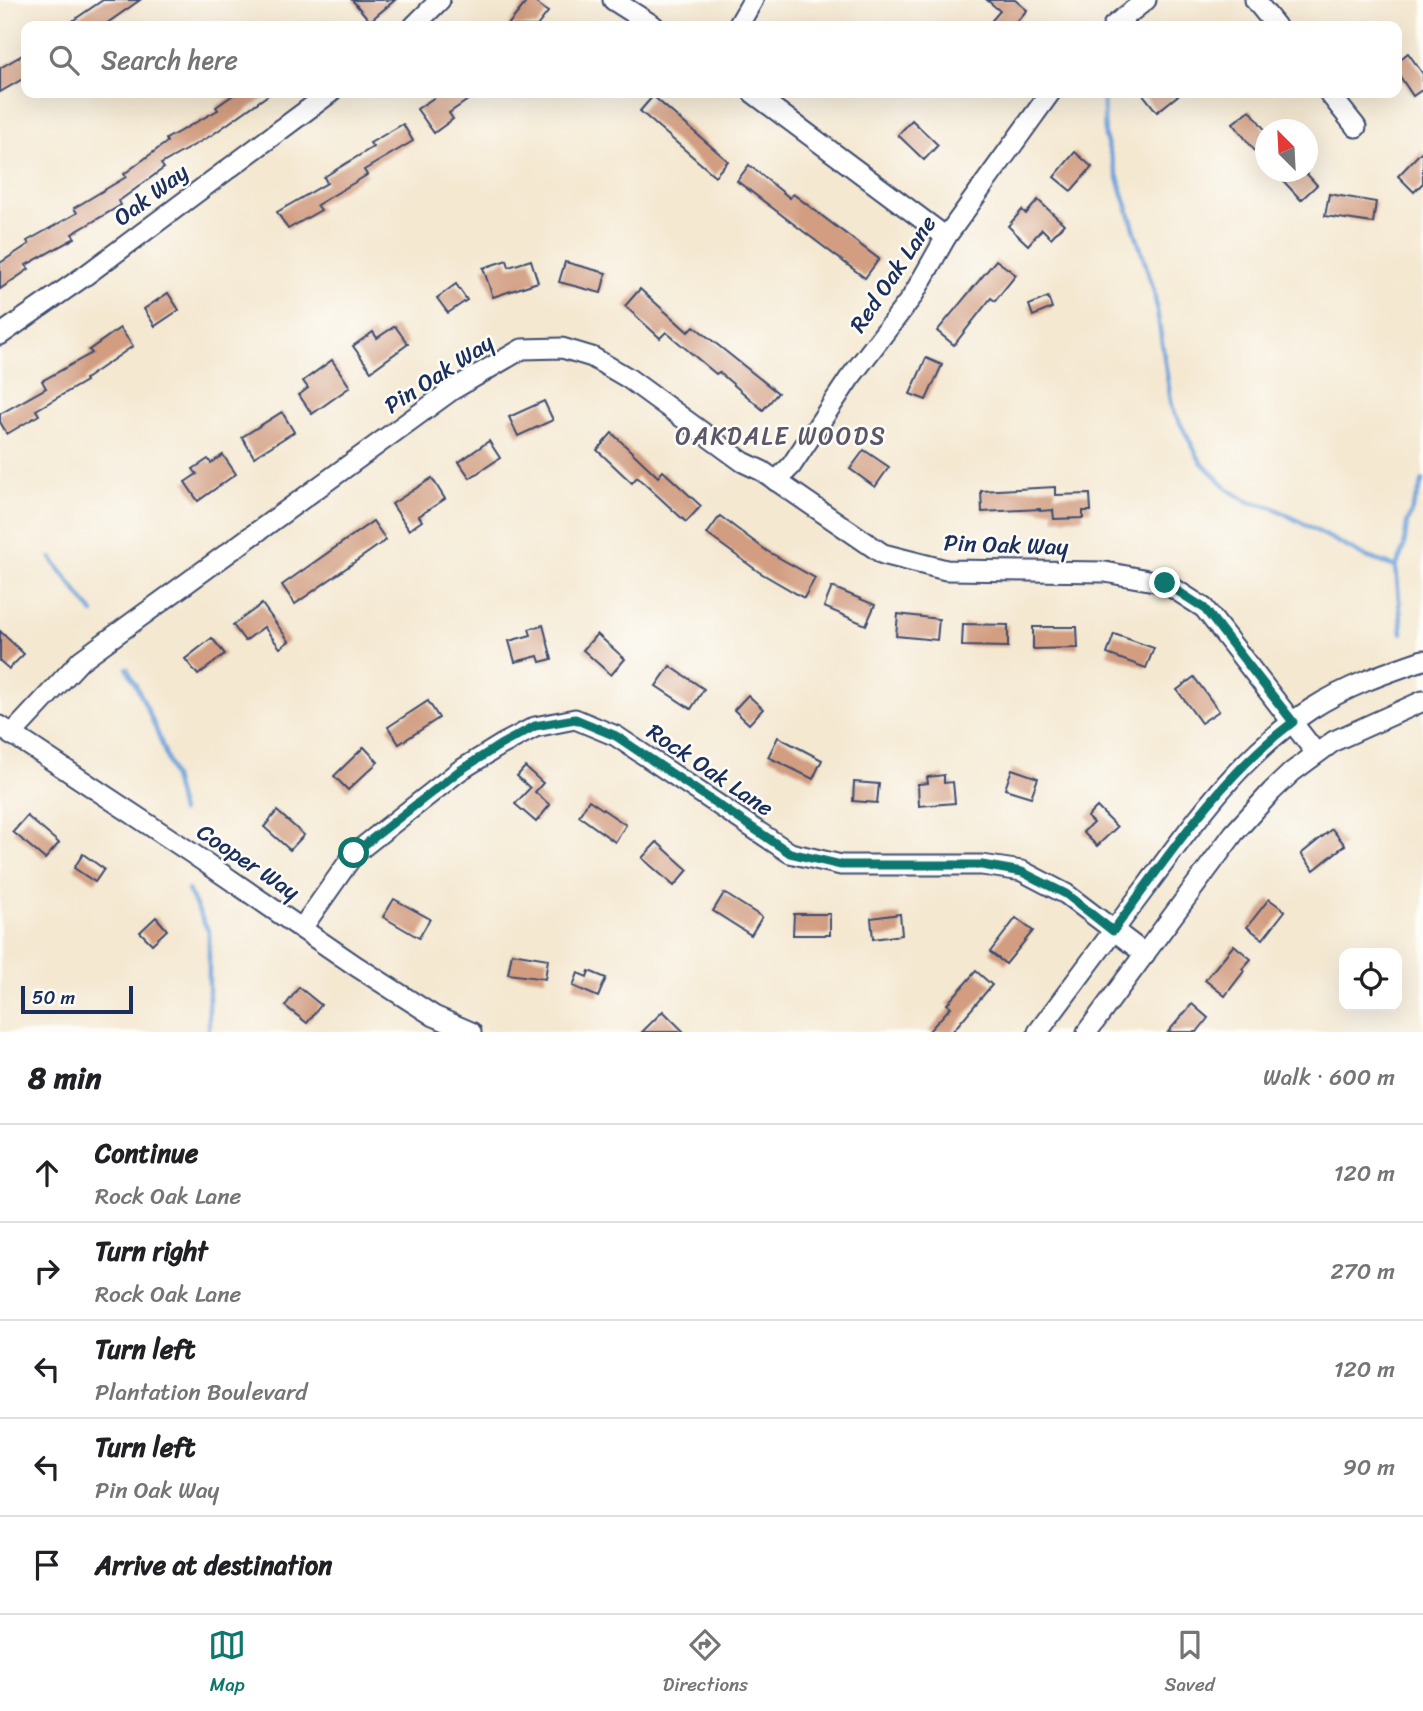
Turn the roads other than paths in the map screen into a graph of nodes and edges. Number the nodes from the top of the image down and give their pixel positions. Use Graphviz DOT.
graph roads {
  1 [pos="440,0"];
  2 [pos="613,0"];
  3 [pos="753,0"];
  4 [pos="1146,0"];
  5 [pos="1255,0"];
  6 [pos="419,21"];
  7 [pos="646,21"];
  8 [pos="741,21"];
  9 [pos="1119,21"];
  10 [pos="1272,21"];
  11 [pos="323,98"];
  12 [pos="760,98"];
  13 [pos="1046,98"];
  14 [pos="1333,98"];
  15 [pos="1356,127"];
  16 [pos="946,237"];
  17 [pos="0,335"];
  18 [pos="776,481"];
  19 [pos="1423,660"];
  20 [pos="1423,701"];
  21 [pos="1293,722"];
  22 [pos="5,731"];
  23 [pos="1316,753"];
  24 [pos="302,929"];
  25 [pos="1113,931"];
  26 [pos="1145,954"];
  27 [pos="471,1032"];
  28 [pos="1038,1032"];
  29 [pos="1087,1032"];
  1 -- 6 [label="street"];
  2 -- 7 [label="street"];
  3 -- 8 [label="street"];
  4 -- 9 [label="street"];
  5 -- 10 [label="street"];
  11 -- 17 [label="street, Oak Way"];
  12 -- 16 [label="street"];
  13 -- 16 [label="street, Red Oak Lane"];
  14 -- 15 [label="street"];
  16 -- 18 [label="street, Red Oak Lane"];
  18 -- 21 [label="street, Pin Oak Way"];
  18 -- 22 [label="street, Pin Oak Way"];
  19 -- 21 [label="street"];
  20 -- 23 [label="street"];
  21 -- 23 [label="street, Pin Oak Way"];
  21 -- 25 [label="street"];
  22 -- 24 [label="street, Cooper Way"];
  23 -- 26 [label="street"];
  24 -- 25 [label="street, Rock Oak Lane"];
  24 -- 27 [label="street, Cooper Way"];
  25 -- 26 [label="street, Rock Oak Lane"];
  25 -- 28 [label="street"];
  26 -- 29 [label="street"];
}
